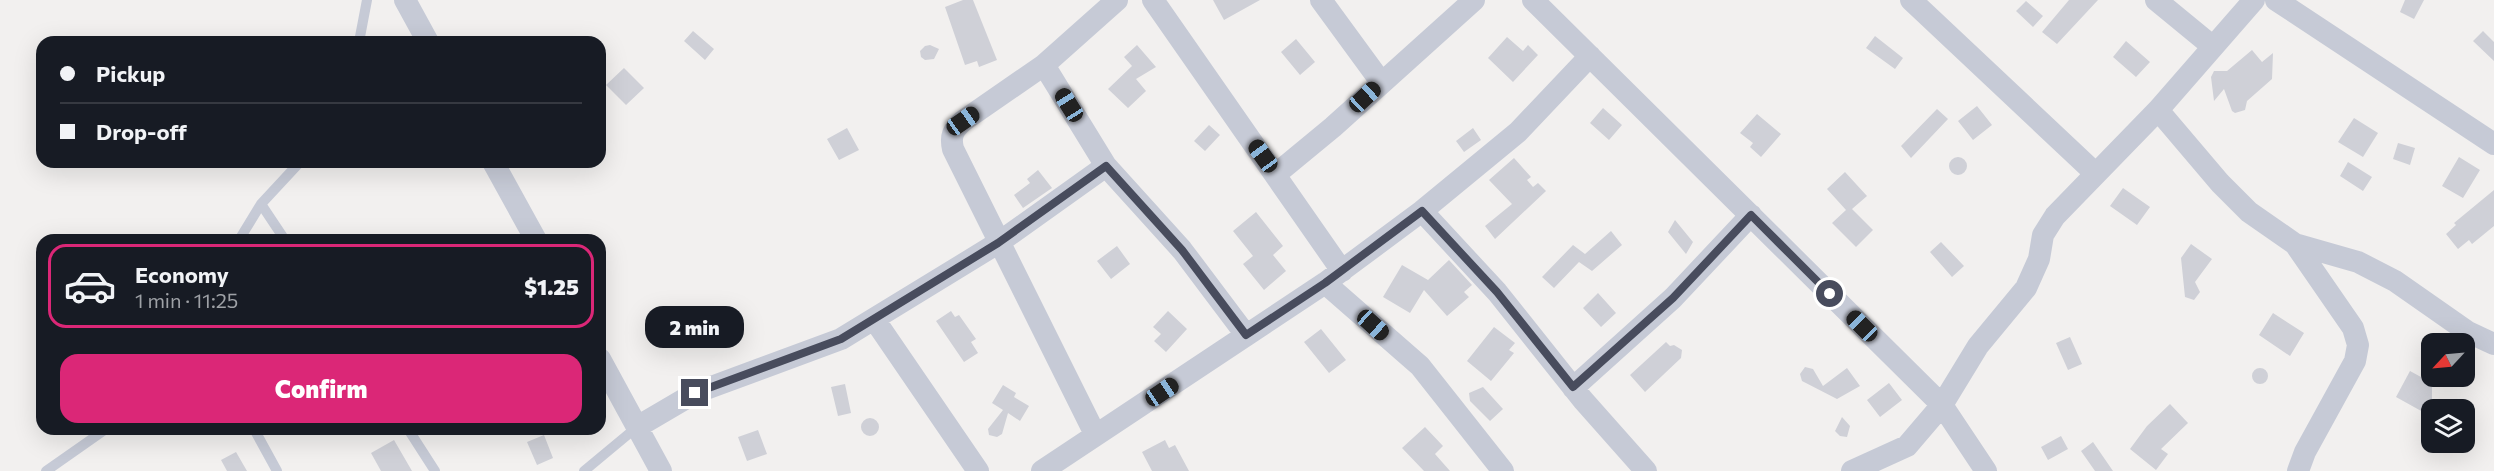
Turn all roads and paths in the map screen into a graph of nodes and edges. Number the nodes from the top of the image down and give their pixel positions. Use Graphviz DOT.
graph roads {
  1 [pos="367,0"];
  2 [pos="405,0"];
  3 [pos="1117,0"];
  4 [pos="1153,0"];
  5 [pos="1321,0"];
  6 [pos="1474,0"];
  7 [pos="1533,0"];
  8 [pos="1911,0"];
  9 [pos="2156,0"];
  10 [pos="2254,0"];
  11 [pos="2276,0"];
  12 [pos="360,36"];
  13 [pos="425,36"];
  14 [pos="2212,46"];
  15 [pos="1590,56"];
  16 [pos="1044,65"];
  17 [pos="1382,82"];
  18 [pos="2158,110"];
  19 [pos="2494,144"];
  20 [pos="1106,166"];
  21 [pos="294,168"];
  22 [pos="496,168"];
  23 [pos="1276,174"];
  24 [pos="2096,174"];
  25 [pos="261,204"];
  26 [pos="1422,211"];
  27 [pos="1751,215"];
  28 [pos="243,234"];
  29 [pos="281,234"];
  30 [pos="533,234"];
  31 [pos="998,243"];
  32 [pos="2295,244"];
  33 [pos="1334,277"];
  34 [pos="874,319"];
  35 [pos="1246,335"];
  36 [pos="2494,345"];
  37 [pos="606,370"];
  38 [pos="1573,387"];
  39 [pos="1942,405"];
  40 [pos="637,428"];
  41 [pos="1095,434"];
  42 [pos="97,435"];
  43 [pos="257,435"];
  44 [pos="412,435"];
  45 [pos="46,471"];
  46 [pos="277,471"];
  47 [pos="435,471"];
  48 [pos="584,471"];
  49 [pos="661,471"];
  50 [pos="978,471"];
  51 [pos="1042,471"];
  52 [pos="1503,471"];
  53 [pos="1646,471"];
  54 [pos="1852,471"];
  55 [pos="1986,471"];
  56 [pos="2298,471"];
  1 -- 12 [label="lane"];
  2 -- 13 [label="street"];
  3 -- 16 [label="street"];
  4 -- 23 [label="street"];
  5 -- 17 [label="street"];
  6 -- 17 [label="street"];
  7 -- 15 [label="street"];
  8 -- 24 [label="street"];
  9 -- 14 [label="street"];
  10 -- 14 [label="street"];
  11 -- 19 [label="street"];
  14 -- 18 [label="street"];
  15 -- 26 [label="street"];
  15 -- 27 [label="street"];
  16 -- 20 [label="street"];
  16 -- 31 [label="street"];
  17 -- 23 [label="street"];
  18 -- 24 [label="street"];
  18 -- 32 [label="street"];
  20 -- 31 [label="street"];
  20 -- 35 [label="street"];
  21 -- 25 [label="lane"];
  22 -- 30 [label="street"];
  23 -- 33 [label="street"];
  24 -- 39 [label="street"];
  25 -- 28 [label="lane"];
  25 -- 29 [label="lane"];
  26 -- 33 [label="street"];
  26 -- 38 [label="street"];
  27 -- 38 [label="street"];
  27 -- 39 [label="street"];
  31 -- 34 [label="street"];
  31 -- 41 [label="street"];
  32 -- 36 [label="street"];
  32 -- 56 [label="street"];
  33 -- 35 [label="street"];
  33 -- 52 [label="street"];
  34 -- 40 [label="street"];
  34 -- 50 [label="street"];
  35 -- 41 [label="street"];
  37 -- 40 [label="street"];
  38 -- 53 [label="street"];
  39 -- 54 [label="street"];
  39 -- 55 [label="street"];
  40 -- 48 [label="lane"];
  40 -- 49 [label="street"];
  41 -- 51 [label="street"];
  42 -- 45 [label="lane"];
  43 -- 46 [label="lane"];
  44 -- 47 [label="lane"];
}
